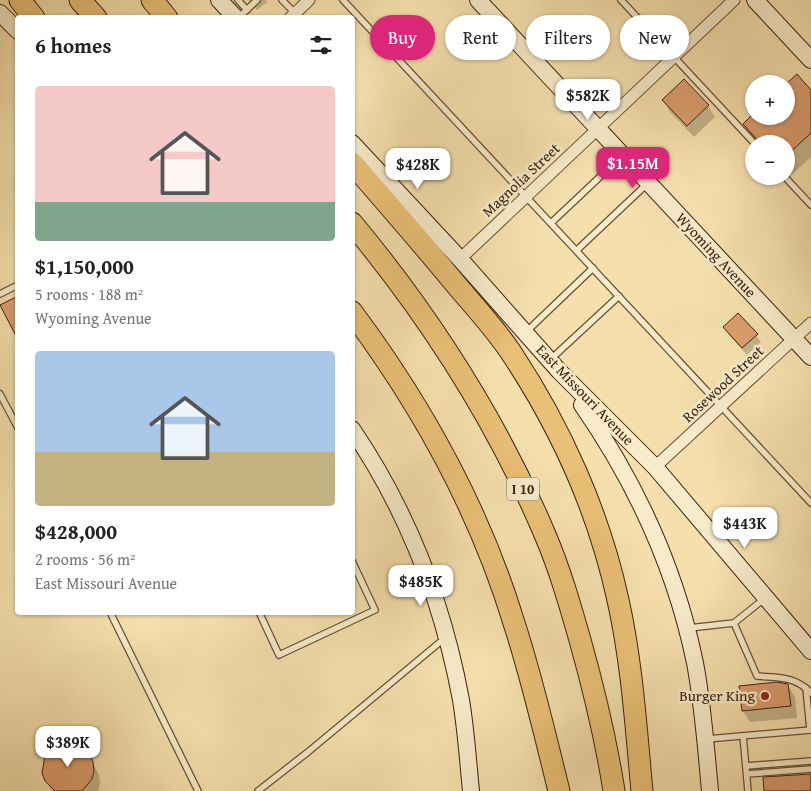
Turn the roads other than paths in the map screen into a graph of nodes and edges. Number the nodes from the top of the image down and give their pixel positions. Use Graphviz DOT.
graph roads {
  1 [pos="20,0"];
  2 [pos="80,0"];
  3 [pos="152,0"];
  4 [pos="219,0"];
  5 [pos="238,0"];
  6 [pos="257,0"];
  7 [pos="282,0"];
  8 [pos="309,0"];
  9 [pos="343,0"];
  10 [pos="478,0"];
  11 [pos="621,0"];
  12 [pos="734,0"];
  13 [pos="755,0"];
  14 [pos="0,13"];
  15 [pos="32,15"];
  16 [pos="93,15"];
  17 [pos="165,15"];
  18 [pos="240,15"];
  19 [pos="293,15"];
  20 [pos="635,15"];
  21 [pos="15,28"];
  22 [pos="689,43"];
  23 [pos="671,60"];
  24 [pos="677,60"];
  25 [pos="811,60"];
  26 [pos="598,129"];
  27 [pos="746,135"];
  28 [pos="355,146"];
  29 [pos="623,155"];
  30 [pos="355,166"];
  31 [pos="649,183"];
  32 [pos="792,185"];
  33 [pos="525,196"];
  34 [pos="811,205"];
  35 [pos="551,223"];
  36 [pos="355,227"];
  37 [pos="577,250"];
  38 [pos="460,258"];
  39 [pos="594,268"];
  40 [pos="15,286"];
  41 [pos="0,294"];
  42 [pos="619,296"];
  43 [pos="355,316"];
  44 [pos="811,323"];
  45 [pos="525,332"];
  46 [pos="794,339"];
  47 [pos="811,357"];
  48 [pos="555,366"];
  49 [pos="0,394"];
  50 [pos="722,406"];
  51 [pos="15,422"];
  52 [pos="355,432"];
  53 [pos="655,467"];
  54 [pos="811,503"];
  55 [pos="355,567"];
  56 [pos="765,597"];
  57 [pos="111,615"];
  58 [pos="260,615"];
  59 [pos="734,623"];
  60 [pos="687,628"];
  61 [pos="446,636"];
  62 [pos="811,651"];
  63 [pos="806,688"];
  64 [pos="811,693"];
  65 [pos="811,730"];
  66 [pos="743,736"];
  67 [pos="705,739"];
  68 [pos="811,761"];
  69 [pos="746,766"];
  70 [pos="811,768"];
  71 [pos="747,774"];
  72 [pos="709,790"];
  73 [pos="198,791"];
  74 [pos="258,791"];
  75 [pos="471,791"];
  76 [pos="559,791"];
  77 [pos="614,791"];
  78 [pos="642,791"];
  79 [pos="748,791"];
  1 -- 15 [label="highway"];
  2 -- 16 [label="highway"];
  3 -- 17 [label="highway"];
  4 -- 18 [label="main road"];
  5 -- 18 [label="lane"];
  6 -- 18 [label="lane"];
  7 -- 19 [label="lane"];
  8 -- 19 [label="street"];
  9 -- 33 [label="lane"];
  10 -- 26 [label="main road, Wyoming Avenue"];
  11 -- 20 [label="lane"];
  12 -- 22 [label="street, Magnolia Street"];
  13 -- 25 [label="main road"];
  14 -- 21 [label="main road"];
  23 -- 26 [label="street, Magnolia Street"];
  24 -- 27 [label="lane"];
  26 -- 29 [label="main road, Wyoming Avenue"];
  26 -- 33 [label="street, Magnolia Street"];
  28 -- 38 [label="main road, East Missouri Avenue"];
  29 -- 31 [label="main road, Wyoming Avenue"];
  29 -- 35 [label="lane"];
  30 -- 78 [label="highway"];
  31 -- 37 [label="lane"];
  31 -- 46 [label="main road, Wyoming Avenue"];
  32 -- 34 [label="lane"];
  33 -- 35 [label="lane"];
  33 -- 38 [label="street, Magnolia Street"];
  35 -- 37 [label="lane"];
  36 -- 77 [label="highway, I 10"];
  37 -- 39 [label="lane"];
  38 -- 45 [label="main road, East Missouri Avenue"];
  39 -- 42 [label="lane"];
  39 -- 45 [label="lane"];
  40 -- 41 [label="lane"];
  42 -- 48 [label="lane"];
  42 -- 50 [label="lane"];
  43 -- 76 [label="highway"];
  44 -- 46 [label="street, Rosewood Street"];
  45 -- 48 [label="main road, East Missouri Avenue"];
  46 -- 47 [label="main road, Wyoming Avenue"];
  46 -- 50 [label="street, Rosewood Street"];
  48 -- 53 [label="main road, East Missouri Avenue"];
  48 -- 60 [label="main road"];
  49 -- 51 [label="lane"];
  50 -- 53 [label="street, Rosewood Street"];
  50 -- 54 [label="lane"];
  52 -- 61 [label="main road"];
  53 -- 56 [label="main road, East Missouri Avenue"];
  55 -- 58 [label="lane"];
  56 -- 59 [label="lane"];
  56 -- 62 [label="main road, East Missouri Avenue"];
  57 -- 73 [label="lane"];
  59 -- 60 [label="lane"];
  59 -- 63 [label="lane"];
  60 -- 67 [label="main road"];
  61 -- 74 [label="lane"];
  61 -- 75 [label="main road"];
  63 -- 64 [label="lane"];
  63 -- 65 [label="lane"];
  65 -- 66 [label="lane"];
  66 -- 67 [label="lane"];
  66 -- 69 [label="lane"];
  67 -- 72 [label="main road"];
  68 -- 69 [label="lane"];
  69 -- 71 [label="lane"];
  70 -- 71 [label="lane"];
  71 -- 79 [label="lane"];
}
